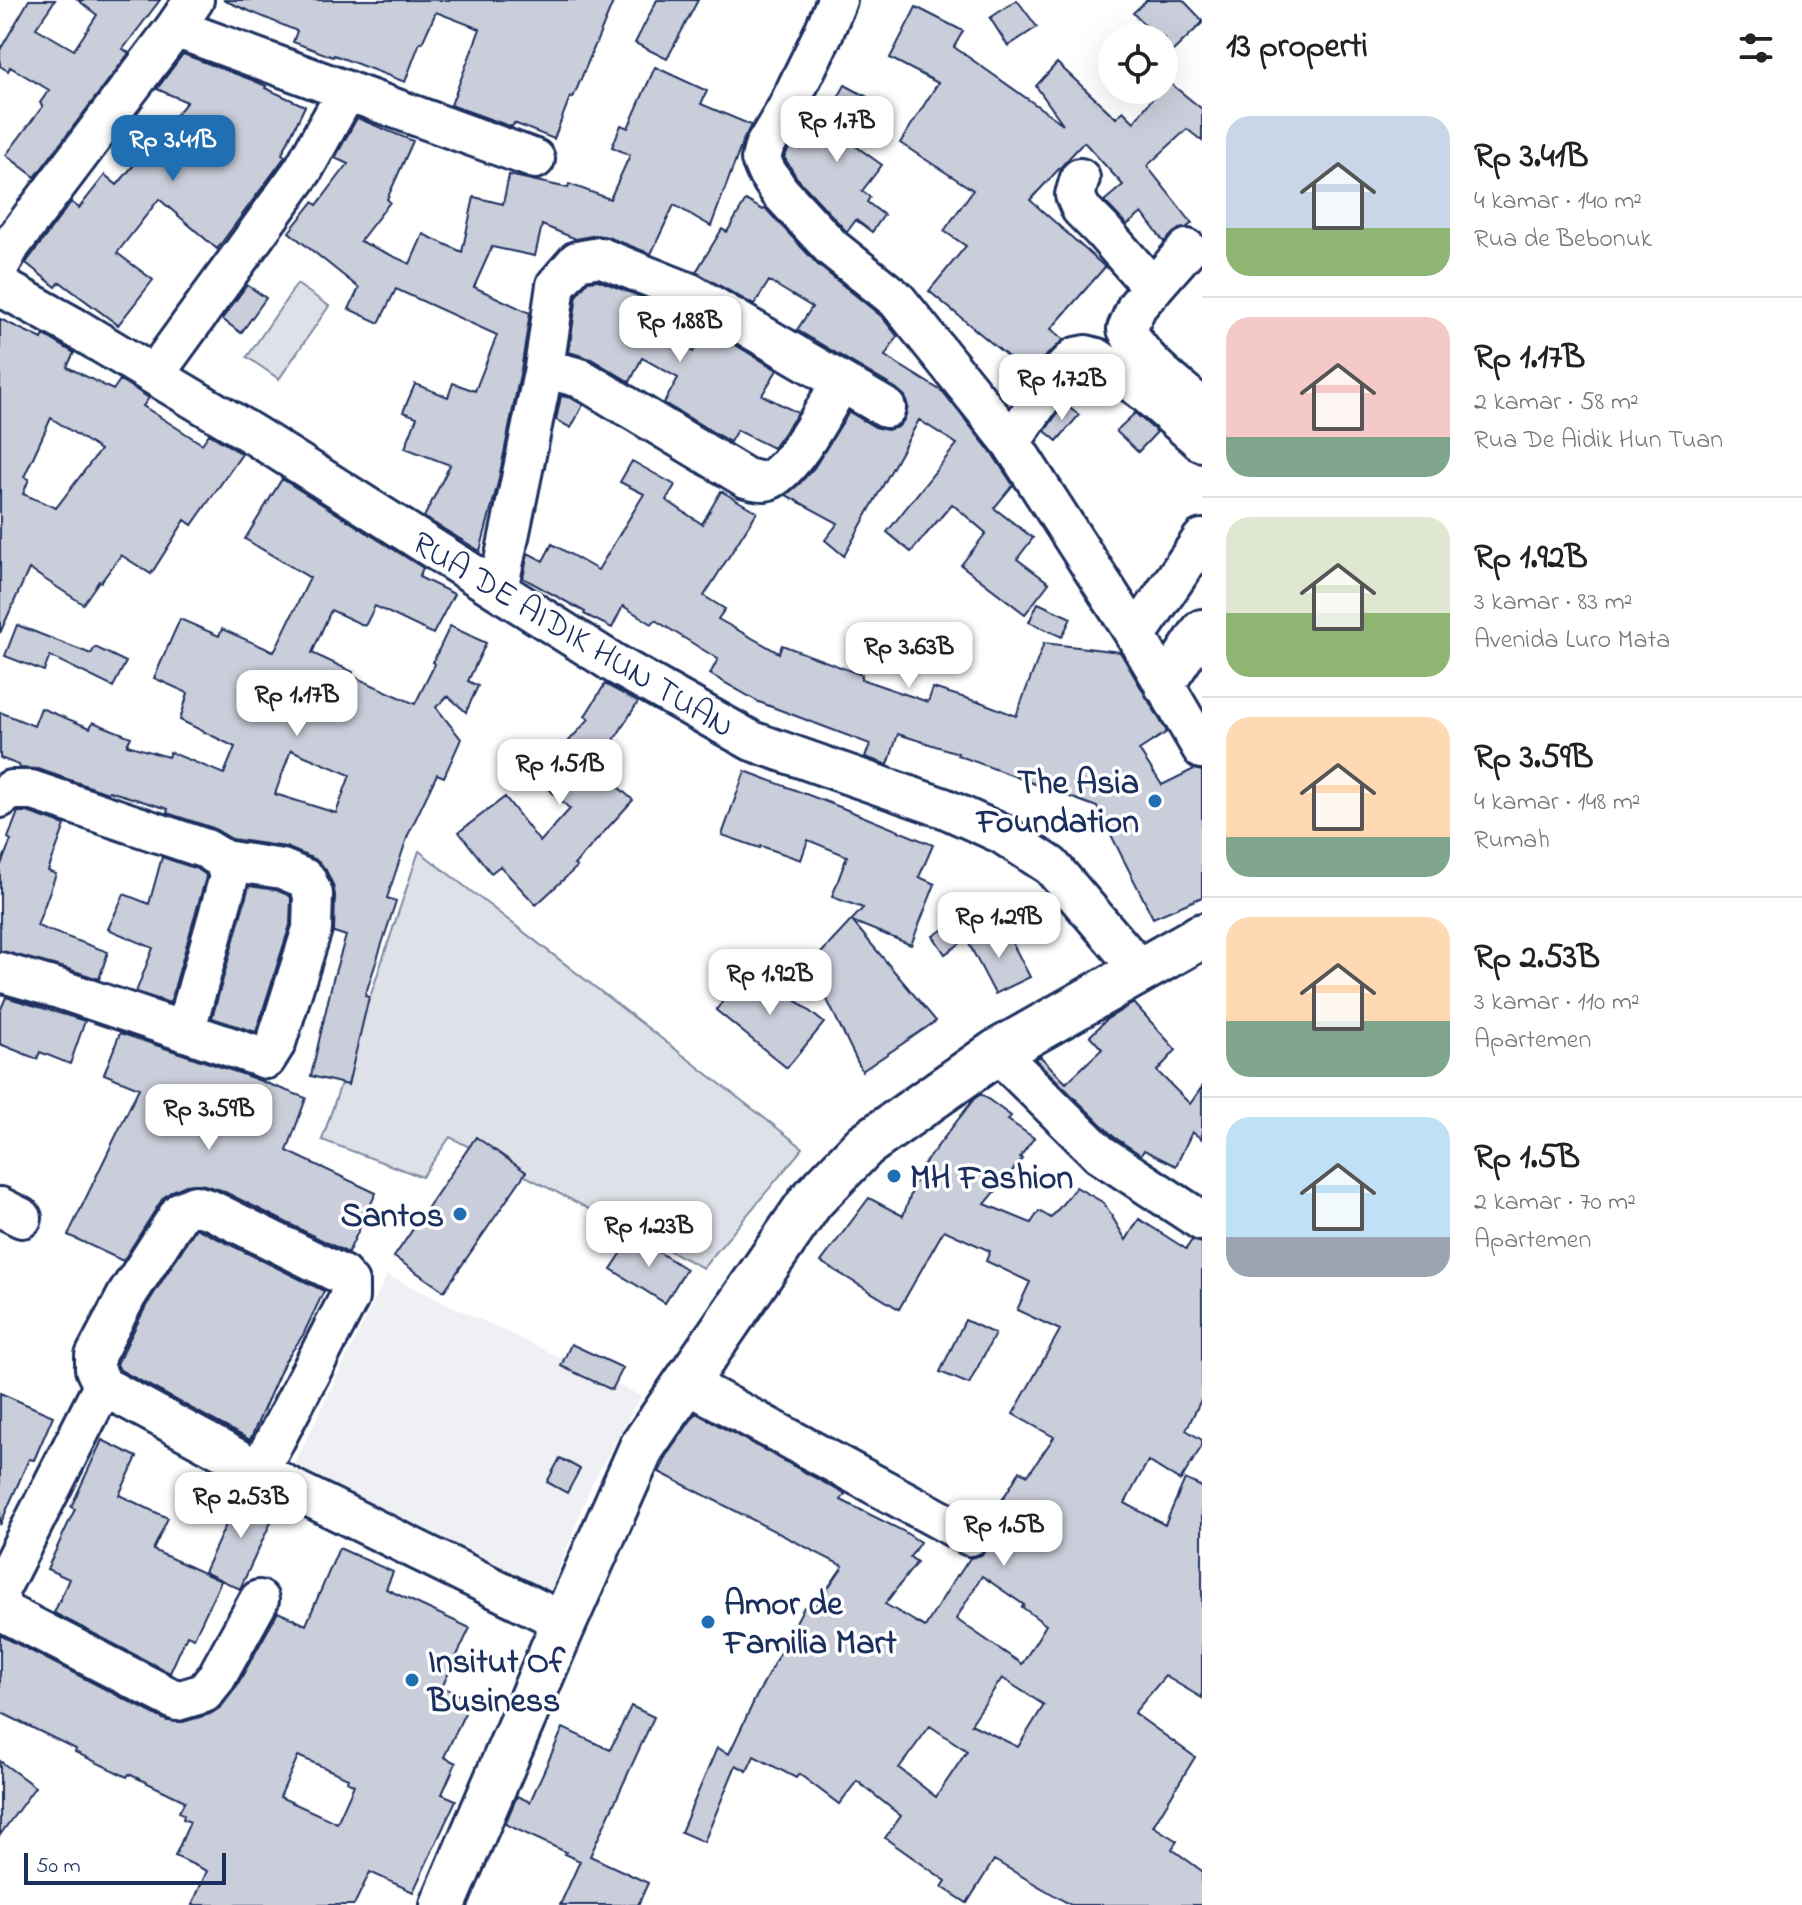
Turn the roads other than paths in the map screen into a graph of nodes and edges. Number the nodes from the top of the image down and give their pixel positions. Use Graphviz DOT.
graph roads {
  1 [pos="837,0"];
  2 [pos="184,14"];
  3 [pos="347,91"];
  4 [pos="535,159"];
  5 [pos="1080,178"];
  6 [pos="4,249"];
  7 [pos="1187,249"];
  8 [pos="0,286"];
  9 [pos="1153,288"];
  10 [pos="544,368"];
  11 [pos="154,375"];
  12 [pos="841,382"];
  13 [pos="1202,407"];
  14 [pos="886,408"];
  15 [pos="1011,442"];
  16 [pos="1202,442"];
  17 [pos="1202,539"];
  18 [pos="498,590"];
  19 [pos="1202,629"];
  20 [pos="1136,636"];
  21 [pos="1164,686"];
  22 [pos="1202,749"];
  23 [pos="0,798"];
  24 [pos="224,860"];
  25 [pos="1202,936"];
  26 [pos="1140,970"];
  27 [pos="0,972"];
  28 [pos="185,1032"];
  29 [pos="997,1052"];
  30 [pos="1202,1221"];
  31 [pos="686,1383"];
  32 [pos="103,1386"];
  33 [pos="259,1471"];
  34 [pos="970,1536"];
  35 [pos="0,1589"];
  36 [pos="0,1600"];
  37 [pos="259,1600"];
  38 [pos="564,1622"];
  39 [pos="443,1905"];
  1 -- 15 [label="street"];
  2 -- 3 [label="street"];
  2 -- 6 [label="street"];
  3 -- 4 [label="street"];
  3 -- 11 [label="street"];
  5 -- 9 [label="street"];
  7 -- 9 [label="street"];
  8 -- 11 [label="street, RUA DE AIDIK HUN TUAN"];
  9 -- 13 [label="street"];
  10 -- 12 [label="street"];
  10 -- 12 [label="street"];
  10 -- 18 [label="street"];
  11 -- 18 [label="street, RUA DE AIDIK HUN TUAN"];
  12 -- 14 [label="street"];
  15 -- 16 [label="street"];
  15 -- 20 [label="street"];
  17 -- 20 [label="street"];
  18 -- 26 [label="street, RUA DE AIDIK HUN TUAN"];
  19 -- 21 [label="street"];
  20 -- 21 [label="street"];
  21 -- 22 [label="street"];
  23 -- 24 [label="street"];
  24 -- 28 [label="street"];
  24 -- 28 [label="street"];
  25 -- 26 [label="main road"];
  26 -- 29 [label="main road"];
  27 -- 28 [label="street"];
  29 -- 30 [label="street"];
  29 -- 31 [label="main road"];
  31 -- 34 [label="street"];
  31 -- 38 [label="main road"];
  32 -- 33 [label="street"];
  32 -- 33 [label="street"];
  32 -- 35 [label="street"];
  33 -- 38 [label="street"];
  36 -- 37 [label="street"];
  38 -- 39 [label="main road"];
}
